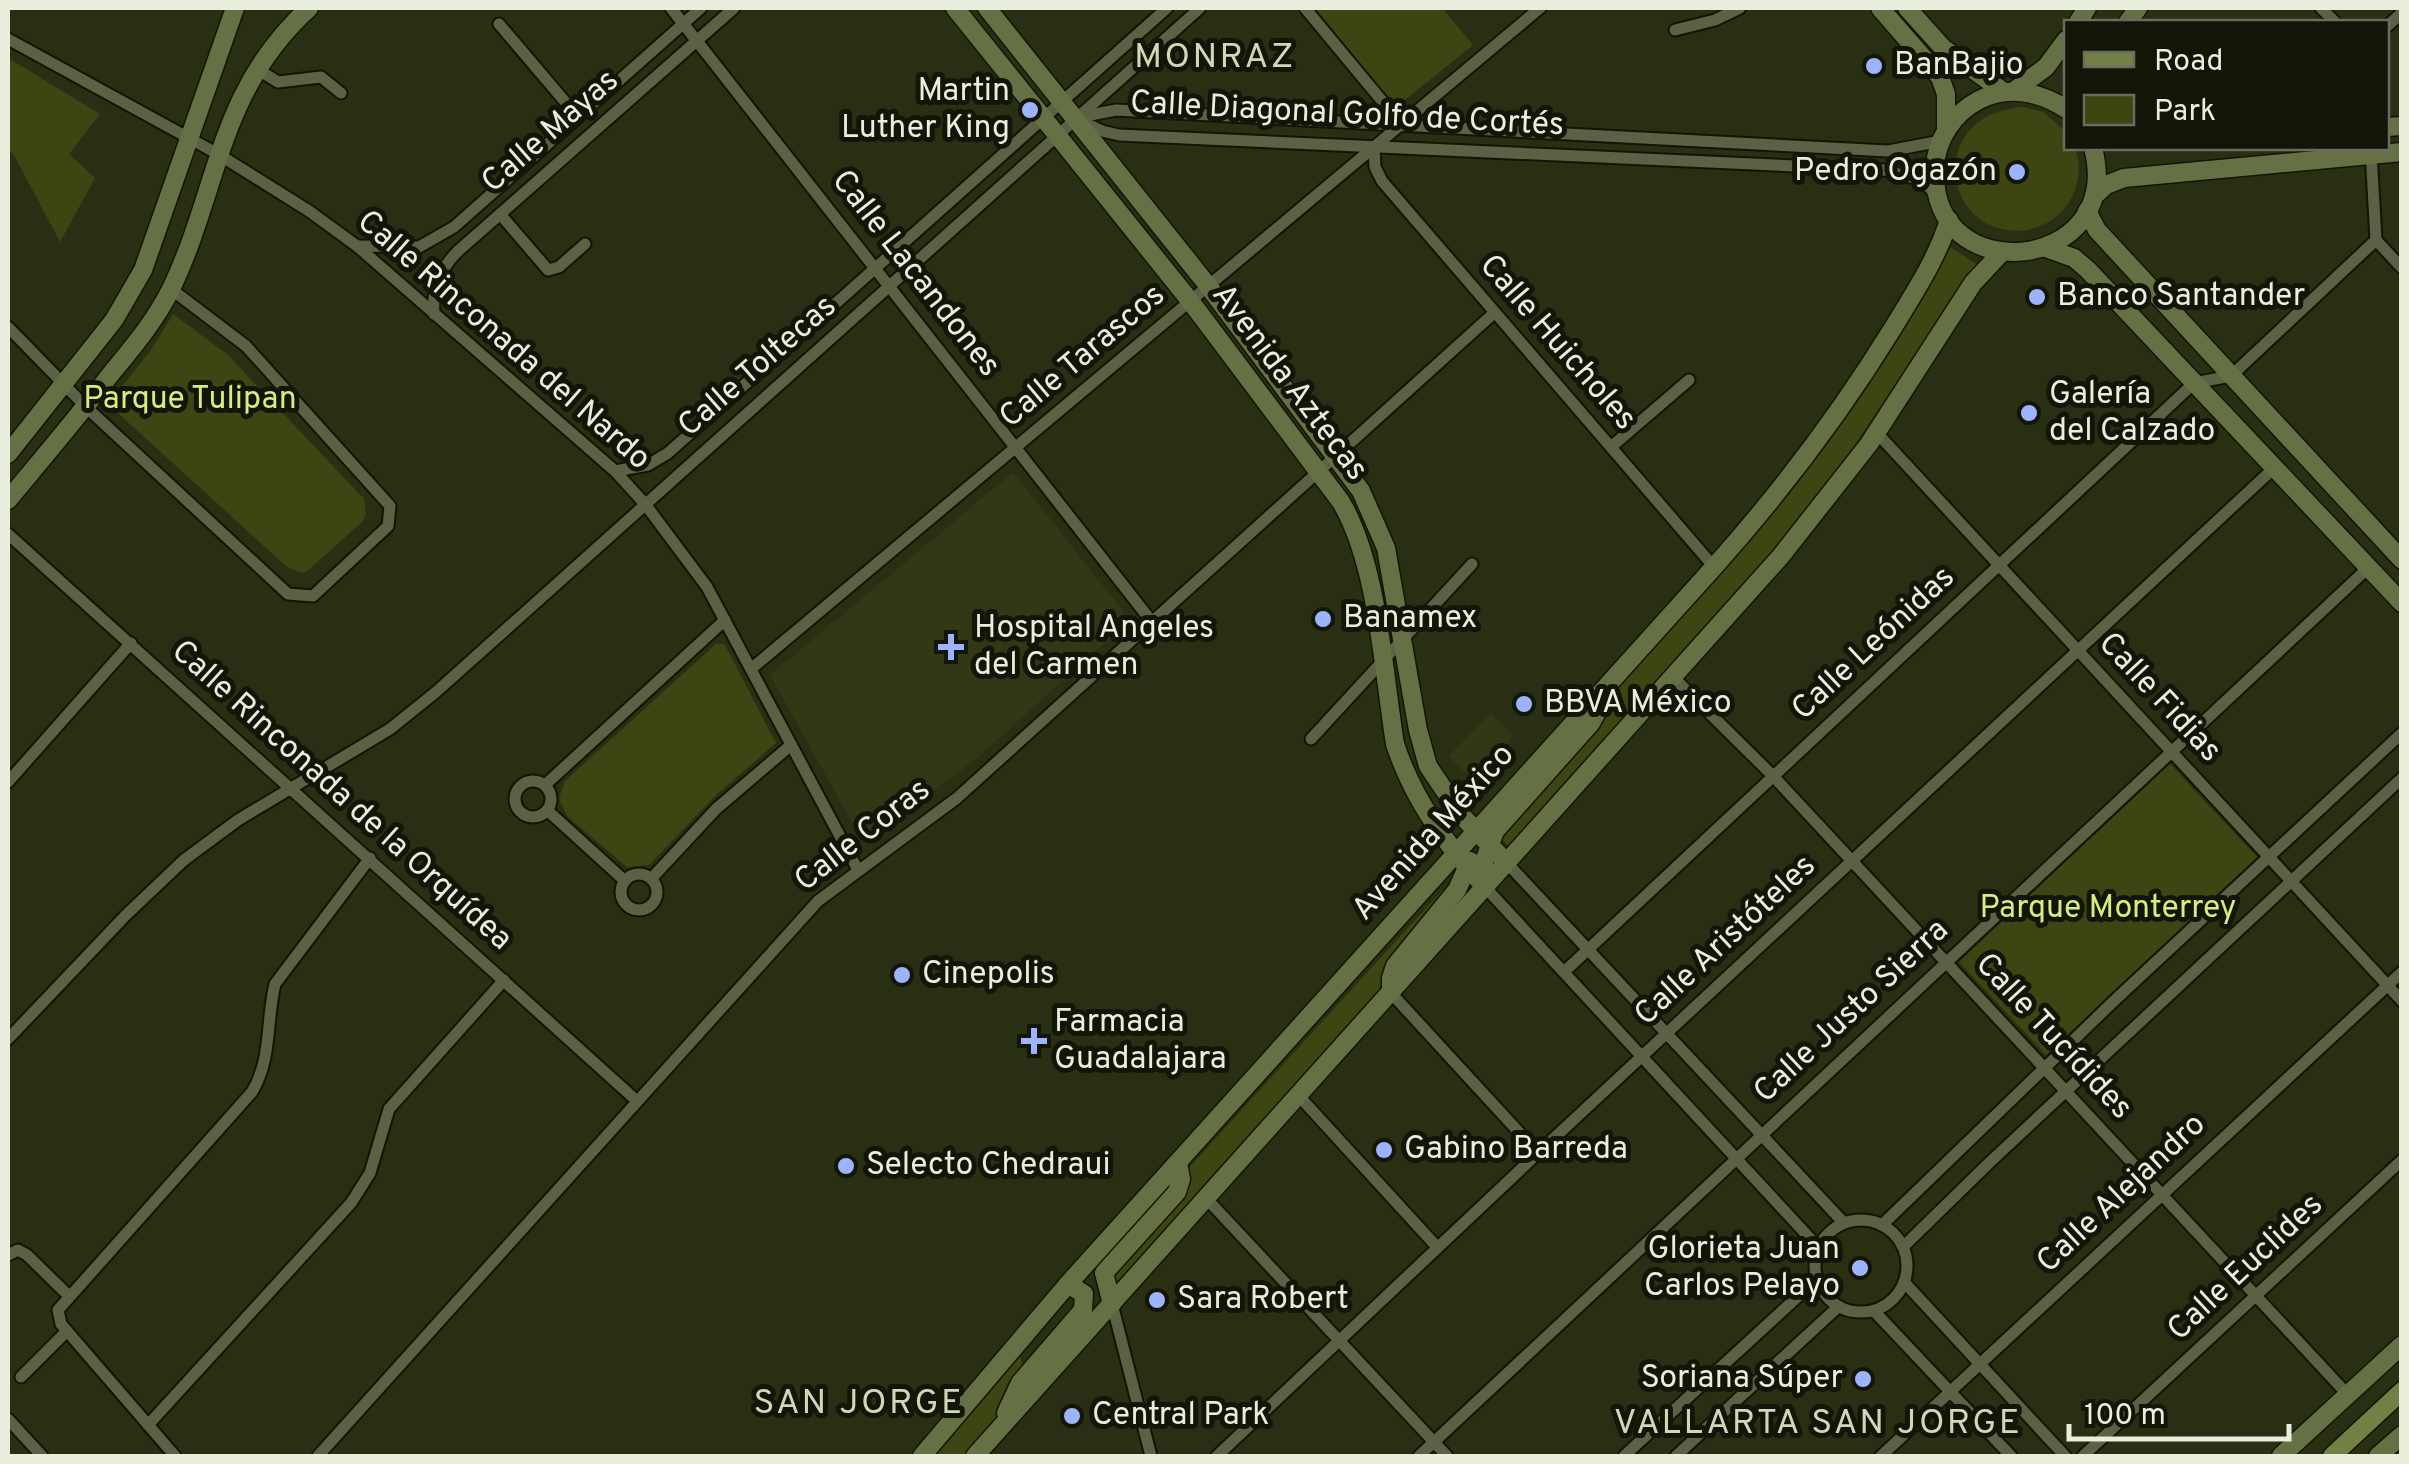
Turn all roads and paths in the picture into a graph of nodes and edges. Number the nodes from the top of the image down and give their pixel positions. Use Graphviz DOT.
graph roads {
  1 [pos="235,8"];
  2 [pos="671,8"];
  3 [pos="702,8"];
  4 [pos="734,8"];
  5 [pos="955,8"];
  6 [pos="988,8"];
  7 [pos="1167,8"];
  8 [pos="1200,8"];
  9 [pos="1305,8"];
  10 [pos="1540,8"];
  11 [pos="1740,8"];
  12 [pos="1880,8"];
  13 [pos="1907,8"];
  14 [pos="304,9"];
  15 [pos="499,24"];
  16 [pos="684,24"];
  17 [pos="1675,30"];
  18 [pos="8,39"];
  19 [pos="697,41"];
  20 [pos="2064,43"];
  21 [pos="257,69"];
  22 [pos="2009,92"];
  23 [pos="341,93"];
  24 [pos="1062,101"];
  25 [pos="2064,108"];
  26 [pos="578,117"];
  27 [pos="1076,118"];
  28 [pos="1042,119"];
  29 [pos="1402,125"];
  30 [pos="1056,136"];
  31 [pos="1943,136"];
  32 [pos="190,139"];
  33 [pos="1374,148"];
  34 [pos="2093,150"];
  35 [pos="2370,151"];
  36 [pos="2402,152"];
  37 [pos="218,154"];
  38 [pos="1938,198"];
  39 [pos="2090,204"];
  40 [pos="500,214"];
  41 [pos="1949,220"];
  42 [pos="2376,240"];
  43 [pos="585,244"];
  44 [pos="357,246"];
  45 [pos="2046,248"];
  46 [pos="2001,253"];
  47 [pos="876,267"];
  48 [pos="2402,268"];
  49 [pos="892,286"];
  50 [pos="1209,287"];
  51 [pos="171,289"];
  52 [pos="1192,302"];
  53 [pos="1494,313"];
  54 [pos="434,314"];
  55 [pos="8,327"];
  56 [pos="2232,376"];
  57 [pos="1689,380"];
  58 [pos="64,383"];
  59 [pos="2194,383"];
  60 [pos="86,407"];
  61 [pos="1877,433"];
  62 [pos="1610,447"];
  63 [pos="1016,448"];
  64 [pos="8,454"];
  65 [pos="1338,457"];
  66 [pos="2274,468"];
  67 [pos="616,471"];
  68 [pos="1320,472"];
  69 [pos="8,500"];
  70 [pos="646,504"];
  71 [pos="8,534"];
  72 [pos="2402,560"];
  73 [pos="1472,564"];
  74 [pos="1998,565"];
  75 [pos="1714,567"];
  76 [pos="2368,568"];
  77 [pos="2400,599"];
  78 [pos="725,620"];
  79 [pos="1152,622"];
  80 [pos="1402,640"];
  81 [pos="130,643"];
  82 [pos="2078,650"];
  83 [pos="1382,662"];
  84 [pos="751,669"];
  85 [pos="1673,677"];
  86 [pos="2402,733"];
  87 [pos="1311,739"];
  88 [pos="792,745"];
  89 [pos="2172,752"];
  90 [pos="1773,776"];
  91 [pos="2402,778"];
  92 [pos="8,782"];
  93 [pos="545,785"];
  94 [pos="292,788"];
  95 [pos="547,810"];
  96 [pos="1482,837"];
  97 [pos="1454,854"];
  98 [pos="2269,857"];
  99 [pos="370,858"];
  100 [pos="1852,861"];
  101 [pos="1506,862"];
  102 [pos="1468,868"];
  103 [pos="858,870"];
  104 [pos="651,879"];
  105 [pos="625,881"];
  106 [pos="2292,882"];
  107 [pos="1484,886"];
  108 [pos="1588,949"];
  109 [pos="1946,962"];
  110 [pos="1564,972"];
  111 [pos="2402,972"];
  112 [pos="504,980"];
  113 [pos="2387,985"];
  114 [pos="1391,993"];
  115 [pos="2402,1001"];
  116 [pos="1667,1035"];
  117 [pos="8,1039"];
  118 [pos="1642,1057"];
  119 [pos="2044,1068"];
  120 [pos="2066,1091"];
  121 [pos="1298,1095"];
  122 [pos="637,1101"];
  123 [pos="1760,1136"];
  124 [pos="1538,1152"];
  125 [pos="1736,1158"];
  126 [pos="2402,1160"];
  127 [pos="1178,1163"];
  128 [pos="2162,1194"];
  129 [pos="1206,1198"];
  130 [pos="1844,1223"];
  131 [pos="1882,1225"];
  132 [pos="1438,1247"];
  133 [pos="1818,1247"];
  134 [pos="1903,1247"];
  135 [pos="13,1252"];
  136 [pos="1816,1280"];
  137 [pos="1904,1282"];
  138 [pos="1068,1284"];
  139 [pos="69,1296"];
  140 [pos="2256,1296"];
  141 [pos="1112,1304"];
  142 [pos="1838,1307"];
  143 [pos="1874,1310"];
  144 [pos="67,1331"];
  145 [pos="1339,1341"];
  146 [pos="2402,1345"];
  147 [pos="1980,1364"];
  148 [pos="21,1377"];
  149 [pos="2402,1391"];
  150 [pos="1951,1392"];
  151 [pos="2348,1395"];
  152 [pos="8,1419"];
  153 [pos="148,1425"];
  154 [pos="997,1432"];
  155 [pos="2402,1435"];
  156 [pos="1434,1442"];
  157 [pos="40,1456"];
  158 [pos="175,1456"];
  159 [pos="318,1456"];
  160 [pos="922,1456"];
  161 [pos="975,1456"];
  162 [pos="1151,1456"];
  163 [pos="1217,1456"];
  164 [pos="1419,1456"];
  165 [pos="1447,1456"];
  166 [pos="1624,1456"];
  167 [pos="1676,1456"];
  168 [pos="1881,1456"];
  169 [pos="2011,1456"];
  170 [pos="2066,1456"];
  171 [pos="2083,1456"];
  172 [pos="2281,1456"];
  173 [pos="2332,1456"];
  174 [pos="2378,1456"];
  1 -- 32 [label="street"];
  2 -- 16 [label="street, Calle Lacandones"];
  3 -- 16 [label="street, Calle Mayas"];
  4 -- 19 [label="street, Calle Mayas"];
  5 -- 28 [label="street, Avenida Aztecas"];
  6 -- 24 [label="street, Avenida Aztecas"];
  7 -- 24 [label="street, Calle Toltecas"];
  8 -- 27 [label="street, Calle Toltecas"];
  9 -- 29 [label="street"];
  10 -- 29 [label="street, Calle Tarascos"];
  11 -- 17 [label="street"];
  12 -- 31 [label="street"];
  13 -- 22 [label="street"];
  14 -- 21 [label="street"];
  15 -- 26 [label="street"];
  16 -- 19 [label="street, Calle Lacandones"];
  16 -- 26 [label="street, Calle Mayas"];
  18 -- 32 [label="street, Calle Rinconada del Nardo"];
  19 -- 40 [label="street, Calle Mayas"];
  19 -- 47 [label="street, Calle Lacandones"];
  20 -- 22 [label="street"];
  21 -- 23 [label="street"];
  21 -- 37 [label="street"];
  22 -- 25 [label="street"];
  22 -- 31 [label="street"];
  24 -- 27 [label="street, Avenida Aztecas"];
  24 -- 28 [label="street, Calle Toltecas"];
  26 -- 44 [label="street, Calle Mayas"];
  27 -- 29 [label="street, Calle Diagonal Golfo de Cortés"];
  27 -- 30 [label="street, Calle Toltecas"];
  27 -- 33 [label="street, Calle Diagonal Golfo de Cortés"];
  27 -- 50 [label="street, Avenida Aztecas"];
  28 -- 30 [label="street, Avenida Aztecas"];
  28 -- 47 [label="street, Calle Toltecas"];
  29 -- 31 [label="street, Calle Diagonal Golfo de Cortés"];
  29 -- 33 [label="street, Calle Tarascos"];
  30 -- 49 [label="street, Calle Toltecas"];
  30 -- 52 [label="street, Avenida Aztecas"];
  31 -- 38 [label="street"];
  32 -- 37 [label="street, Calle Rinconada del Nardo"];
  32 -- 58 [label="street"];
  33 -- 38 [label="street, Calle Diagonal Golfo de Cortés"];
  33 -- 50 [label="street, Calle Tarascos"];
  33 -- 53 [label="street, Calle Huicholes"];
  34 -- 39 [label="street"];
  35 -- 36 [label="street"];
  35 -- 39 [label="street"];
  35 -- 42 [label="street"];
  37 -- 44 [label="street, Calle Rinconada del Nardo"];
  37 -- 51 [label="street"];
  38 -- 41 [label="street"];
  39 -- 45 [label="street"];
  39 -- 56 [label="street"];
  40 -- 43 [label="street"];
  40 -- 54 [label="street, Calle Mayas"];
  41 -- 46 [label="street"];
  41 -- 75 [label="street, Avenida México"];
  42 -- 48 [label="street"];
  42 -- 56 [label="street"];
  44 -- 54 [label="street, Calle Rinconada del Nardo"];
  45 -- 46 [label="street"];
  45 -- 59 [label="street"];
  46 -- 61 [label="street"];
  47 -- 49 [label="street, Calle Lacandones"];
  47 -- 67 [label="street, Calle Toltecas"];
  49 -- 63 [label="street, Calle Lacandones"];
  49 -- 70 [label="street, Calle Toltecas"];
  50 -- 52 [label="street, Calle Tarascos"];
  50 -- 65 [label="street, Avenida Aztecas"];
  51 -- 60 [label="street"];
  51 -- 60 [label="street"];
  52 -- 63 [label="street, Calle Tarascos"];
  52 -- 68 [label="street, Avenida Aztecas"];
  53 -- 62 [label="street, Calle Huicholes"];
  53 -- 65 [label="street, Calle Coras"];
  54 -- 67 [label="street, Calle Rinconada del Nardo"];
  55 -- 58 [label="street"];
  56 -- 59 [label="street"];
  56 -- 72 [label="street"];
  57 -- 62 [label="street"];
  58 -- 60 [label="street"];
  58 -- 64 [label="street"];
  59 -- 66 [label="street"];
  59 -- 74 [label="street, Calle Leónidas"];
  60 -- 69 [label="street"];
  61 -- 74 [label="street, Calle Fidias"];
  61 -- 85 [label="street"];
  62 -- 75 [label="street, Calle Huicholes"];
  63 -- 79 [label="street, Calle Lacandones"];
  63 -- 84 [label="street, Calle Tarascos"];
  65 -- 68 [label="street, Calle Coras"];
  65 -- 80 [label="street, Avenida Aztecas"];
  66 -- 76 [label="street"];
  66 -- 82 [label="street, Calle Aristóteles"];
  67 -- 70 [label="street, Calle Rinconada del Nardo"];
  68 -- 79 [label="street, Calle Coras"];
  68 -- 83 [label="street, Avenida Aztecas"];
  70 -- 78 [label="street, Calle Rinconada del Nardo"];
  70 -- 94 [label="street, Calle Toltecas"];
  71 -- 81 [label="street, Calle Rinconada de la Orquídea"];
  73 -- 80 [label="street"];
  74 -- 82 [label="street, Calle Fidias"];
  74 -- 90 [label="street, Calle Leónidas"];
  75 -- 96 [label="street, Avenida México"];
  76 -- 77 [label="street"];
  76 -- 89 [label="street, Calle Justo Sierra"];
  78 -- 84 [label="street, Calle Rinconada del Nardo"];
  78 -- 93 [label="street"];
  79 -- 103 [label="street, Calle Coras"];
  80 -- 83 [label="street"];
  80 -- 96 [label="street, Avenida Aztecas"];
  81 -- 92 [label="street"];
  81 -- 94 [label="street, Calle Rinconada de la Orquídea"];
  82 -- 89 [label="street, Calle Fidias"];
  82 -- 100 [label="street, Calle Aristóteles"];
  83 -- 87 [label="street"];
  83 -- 97 [label="street, Avenida Aztecas"];
  84 -- 88 [label="street, Calle Rinconada del Nardo"];
  85 -- 90 [label="street, Calle Tucídides"];
  85 -- 101 [label="street"];
  86 -- 98 [label="street"];
  88 -- 103 [label="street, Calle Rinconada del Nardo"];
  88 -- 104 [label="street"];
  89 -- 98 [label="street, Calle Fidias"];
  89 -- 109 [label="street, Calle Justo Sierra"];
  90 -- 100 [label="street, Calle Tucídides"];
  90 -- 108 [label="street, Calle Leónidas"];
  91 -- 106 [label="street"];
  93 -- 95 [label="street"];
  93 -- 95 [label="street"];
  94 -- 99 [label="street, Calle Rinconada de la Orquídea"];
  94 -- 117 [label="street, Calle Toltecas"];
  95 -- 105 [label="street"];
  96 -- 97 [label="street, Avenida México"];
  96 -- 101 [label="street, Avenida Aztecas"];
  96 -- 102 [label="street"];
  96 -- 107 [label="street"];
  97 -- 102 [label="street, Avenida Aztecas"];
  97 -- 127 [label="street, Avenida México"];
  98 -- 106 [label="street, Calle Fidias"];
  98 -- 119 [label="street"];
  99 -- 112 [label="street, Calle Rinconada de la Orquídea"];
  99 -- 139 [label="street"];
  100 -- 109 [label="street, Calle Tucídides"];
  100 -- 116 [label="street, Calle Aristóteles"];
  101 -- 107 [label="street"];
  101 -- 108 [label="street"];
  102 -- 107 [label="street, Avenida Aztecas"];
  102 -- 114 [label="street"];
  103 -- 122 [label="street, Calle Coras"];
  104 -- 105 [label="street"];
  104 -- 105 [label="street"];
  106 -- 113 [label="street, Calle Fidias"];
  106 -- 120 [label="street"];
  107 -- 110 [label="street"];
  107 -- 114 [label="street"];
  108 -- 110 [label="street, Calle Leónidas"];
  108 -- 116 [label="street"];
  109 -- 119 [label="street, Calle Tucídides"];
  109 -- 123 [label="street, Calle Justo Sierra"];
  110 -- 118 [label="street"];
  111 -- 113 [label="street, Calle Alejandro"];
  112 -- 122 [label="street, Calle Rinconada de la Orquídea"];
  112 -- 153 [label="street"];
  113 -- 115 [label="street, Calle Fidias"];
  113 -- 128 [label="street, Calle Alejandro"];
  114 -- 121 [label="street"];
  114 -- 124 [label="street"];
  116 -- 118 [label="street, Calle Aristóteles"];
  116 -- 123 [label="street"];
  118 -- 124 [label="street, Calle Aristóteles"];
  118 -- 125 [label="street"];
  119 -- 120 [label="street, Calle Tucídides"];
  119 -- 131 [label="street"];
  120 -- 128 [label="street, Calle Tucídides"];
  120 -- 134 [label="street"];
  121 -- 129 [label="street"];
  121 -- 132 [label="street"];
  122 -- 159 [label="street, Calle Coras"];
  123 -- 125 [label="street, Calle Justo Sierra"];
  123 -- 130 [label="street"];
  124 -- 132 [label="street, Calle Aristóteles"];
  125 -- 133 [label="street"];
  125 -- 156 [label="street, Calle Justo Sierra"];
  126 -- 140 [label="street, Calle Euclides"];
  127 -- 138 [label="street, Avenida México"];
  127 -- 141 [label="street"];
  128 -- 140 [label="street, Calle Tucídides"];
  128 -- 147 [label="street, Calle Alejandro"];
  129 -- 141 [label="street"];
  129 -- 145 [label="street"];
  130 -- 131 [label="street"];
  130 -- 133 [label="street"];
  131 -- 134 [label="street"];
  132 -- 145 [label="street, Calle Aristóteles"];
  133 -- 136 [label="street"];
  134 -- 137 [label="street"];
  135 -- 139 [label="street"];
  136 -- 142 [label="street"];
  136 -- 166 [label="street"];
  137 -- 143 [label="street"];
  137 -- 147 [label="street"];
  138 -- 154 [label="street"];
  138 -- 160 [label="street, Avenida México"];
  139 -- 144 [label="street"];
  140 -- 151 [label="street, Calle Tucídides"];
  140 -- 171 [label="street, Calle Euclides"];
  141 -- 154 [label="street"];
  141 -- 162 [label="street"];
  142 -- 143 [label="street"];
  142 -- 167 [label="street"];
  143 -- 150 [label="street"];
  144 -- 148 [label="street"];
  144 -- 153 [label="street"];
  145 -- 156 [label="street"];
  145 -- 163 [label="street, Calle Aristóteles"];
  146 -- 151 [label="street"];
  147 -- 150 [label="street, Calle Alejandro"];
  147 -- 170 [label="street"];
  149 -- 173 [label="main road"];
  150 -- 168 [label="street, Calle Alejandro"];
  150 -- 169 [label="street"];
  151 -- 172 [label="street"];
  152 -- 157 [label="street"];
  153 -- 158 [label="street"];
  154 -- 161 [label="street"];
  155 -- 174 [label="street"];
  156 -- 164 [label="street, Calle Justo Sierra"];
  156 -- 165 [label="street"];
}
